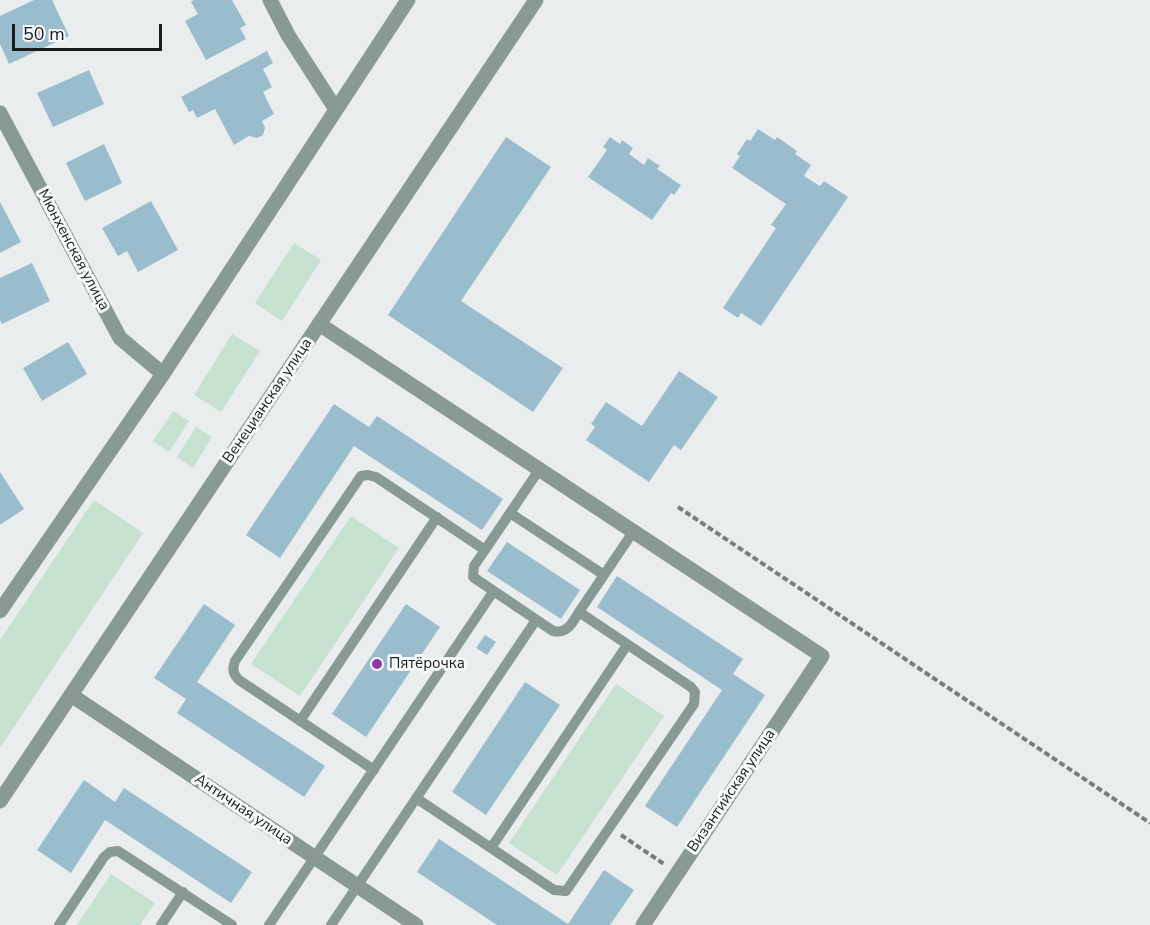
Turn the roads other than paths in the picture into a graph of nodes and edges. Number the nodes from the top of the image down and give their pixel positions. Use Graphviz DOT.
graph roads {
  1 [pos="270,0"];
  2 [pos="408,0"];
  3 [pos="536,0"];
  4 [pos="335,108"];
  5 [pos="0,113"];
  6 [pos="319,324"];
  7 [pos="163,374"];
  8 [pos="539,470"];
  9 [pos="510,513"];
  10 [pos="437,517"];
  11 [pos="633,532"];
  12 [pos="485,550"];
  13 [pos="604,575"];
  14 [pos="493,592"];
  15 [pos="0,610"];
  16 [pos="579,612"];
  17 [pos="536,620"];
  18 [pos="627,645"];
  19 [pos="71,695"];
  20 [pos="300,721"];
  21 [pos="374,770"];
  22 [pos="416,798"];
  23 [pos="0,801"];
  24 [pos="491,848"];
  25 [pos="314,857"];
  26 [pos="357,886"];
  27 [pos="183,892"];
  28 [pos="59,925"];
  29 [pos="161,925"];
  30 [pos="232,925"];
  31 [pos="269,925"];
  32 [pos="331,925"];
  33 [pos="416,925"];
  34 [pos="643,925"];
  1 -- 4 [label="street"];
  2 -- 4 [label="street"];
  3 -- 6 [label="street, Венецианская улица"];
  4 -- 7 [label="street"];
  5 -- 7 [label="street, Мюнхенская улица"];
  6 -- 8 [label="street"];
  6 -- 19 [label="street, Венецианская улица"];
  7 -- 15 [label="street"];
  8 -- 9 [label="lane"];
  8 -- 11 [label="street"];
  9 -- 12 [label="lane"];
  9 -- 13 [label="lane"];
  10 -- 12 [label="lane"];
  10 -- 20 [label="lane"];
  10 -- 20 [label="lane"];
  11 -- 13 [label="lane"];
  11 -- 34 [label="street, Византийская улица"];
  12 -- 14 [label="lane"];
  13 -- 16 [label="lane"];
  14 -- 17 [label="lane"];
  14 -- 21 [label="lane"];
  16 -- 17 [label="lane"];
  16 -- 18 [label="lane"];
  17 -- 22 [label="lane"];
  18 -- 24 [label="lane"];
  18 -- 24 [label="lane"];
  19 -- 23 [label="street, Венецианская улица"];
  19 -- 25 [label="street, Античная улица"];
  20 -- 21 [label="lane"];
  21 -- 25 [label="lane"];
  22 -- 24 [label="lane"];
  22 -- 26 [label="lane"];
  25 -- 26 [label="street, Античная улица"];
  25 -- 31 [label="lane"];
  26 -- 32 [label="lane"];
  26 -- 33 [label="street, Античная улица"];
  27 -- 28 [label="lane"];
  27 -- 29 [label="lane"];
  27 -- 30 [label="lane"];
}
